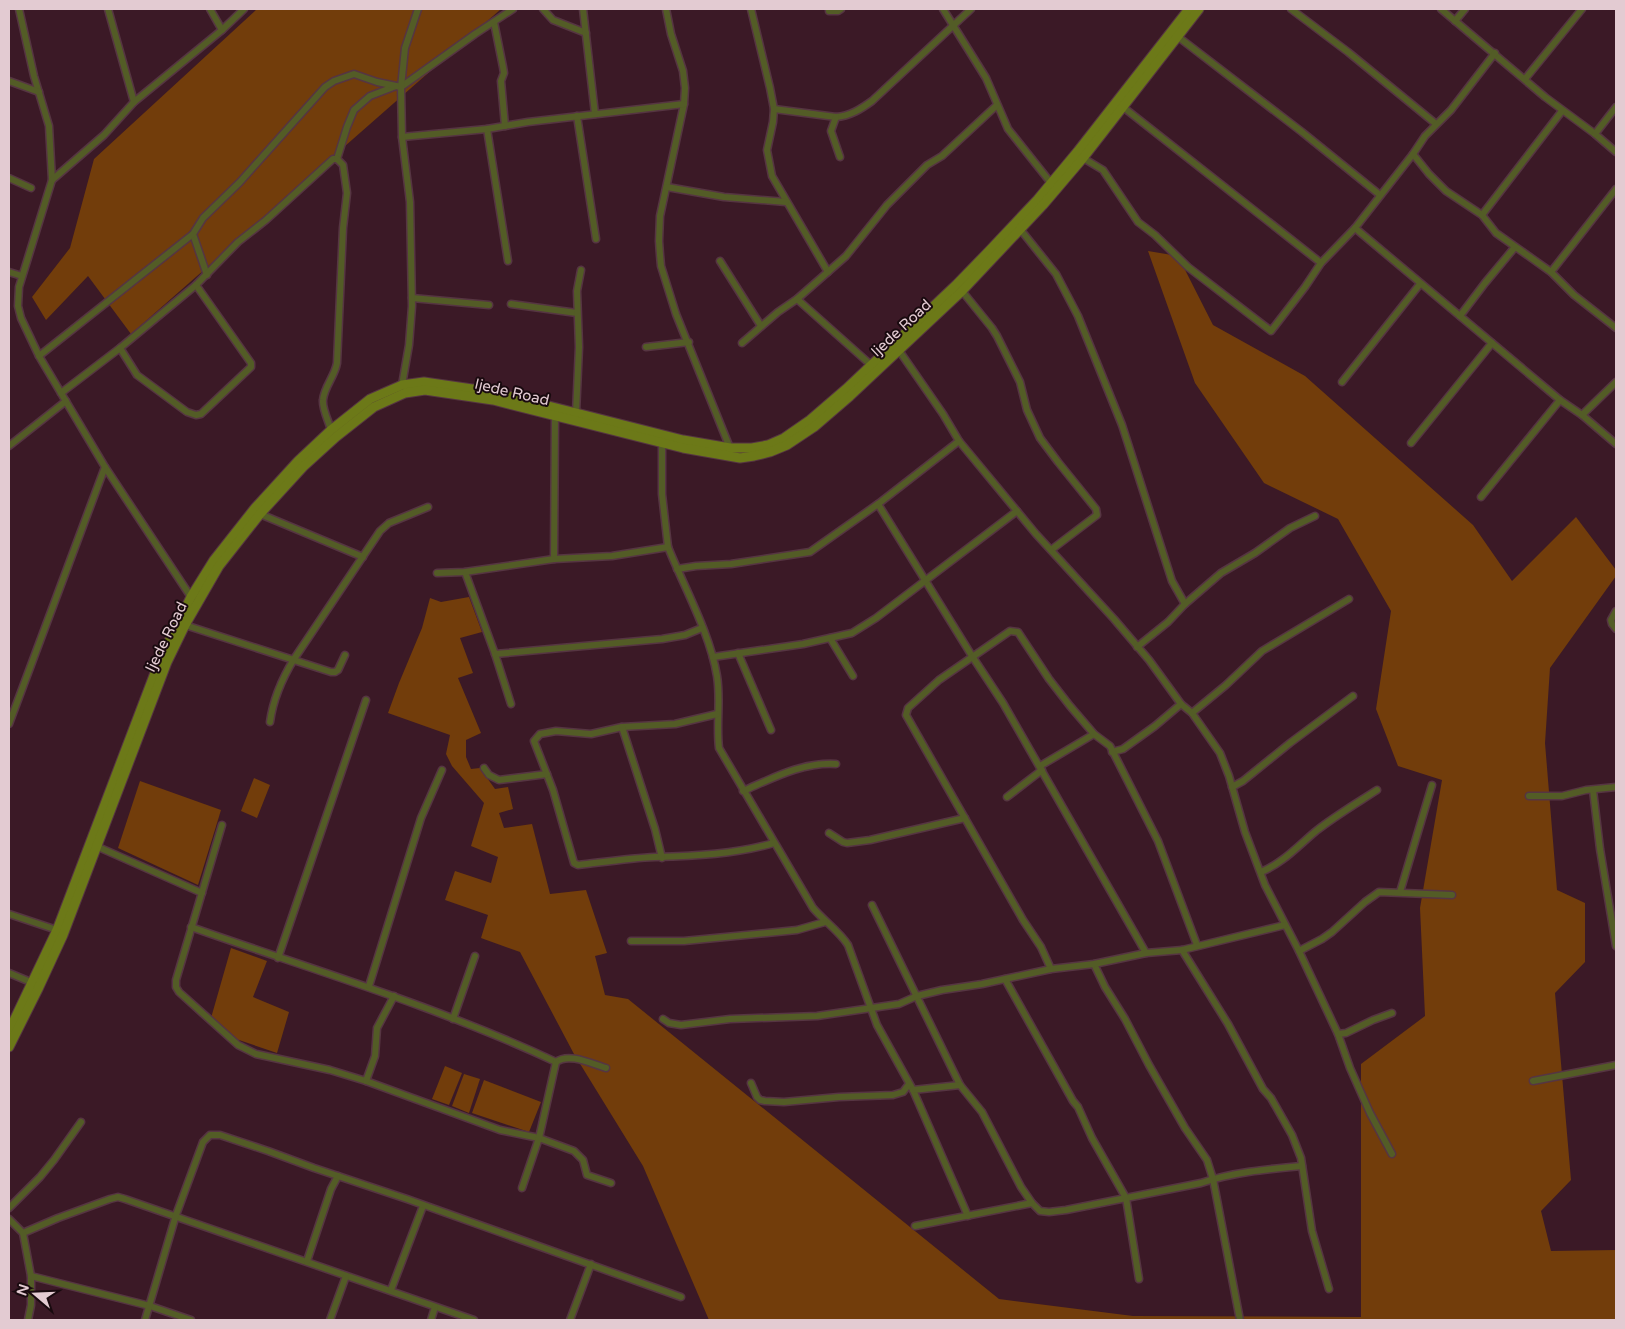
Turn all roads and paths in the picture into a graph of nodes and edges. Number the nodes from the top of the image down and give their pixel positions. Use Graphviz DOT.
graph roads {
  1 [pos="19,9"];
  2 [pos="108,9"];
  3 [pos="210,9"];
  4 [pos="244,9"];
  5 [pos="418,9"];
  6 [pos="513,9"];
  7 [pos="543,9"];
  8 [pos="583,9"];
  9 [pos="666,9"];
  10 [pos="751,9"];
  11 [pos="829,9"];
  12 [pos="841,9"];
  13 [pos="943,9"];
  14 [pos="971,9"];
  15 [pos="1189,9"];
  16 [pos="1199,9"];
  17 [pos="1292,9"];
  18 [pos="1441,9"];
  19 [pos="1465,9"];
  20 [pos="1582,9"];
  21 [pos="1455,20"];
  22 [pos="494,22"];
  23 [pos="953,26"];
  24 [pos="222,30"];
  25 [pos="586,33"];
  26 [pos="1177,36"];
  27 [pos="1495,53"];
  28 [pos="1525,79"];
  29 [pos="9,81"];
  30 [pos="398,87"];
  31 [pos="39,92"];
  32 [pos="134,102"];
  33 [pos="684,104"];
  34 [pos="997,105"];
  35 [pos="1123,107"];
  36 [pos="1616,107"];
  37 [pos="774,109"];
  38 [pos="1562,111"];
  39 [pos="595,114"];
  40 [pos="576,116"];
  41 [pos="836,118"];
  42 [pos="1436,124"];
  43 [pos="505,126"];
  44 [pos="487,129"];
  45 [pos="1595,134"];
  46 [pos="402,137"];
  47 [pos="1616,152"];
  48 [pos="1413,154"];
  49 [pos="840,157"];
  50 [pos="338,158"];
  51 [pos="1083,158"];
  52 [pos="9,178"];
  53 [pos="52,180"];
  54 [pos="1051,183"];
  55 [pos="667,187"];
  56 [pos="31,188"];
  57 [pos="1616,189"];
  58 [pos="1380,195"];
  59 [pos="786,202"];
  60 [pos="1482,215"];
  61 [pos="1355,228"];
  62 [pos="1020,229"];
  63 [pos="193,234"];
  64 [pos="596,239"];
  65 [pos="1515,247"];
  66 [pos="508,261"];
  67 [pos="720,261"];
  68 [pos="1321,263"];
  69 [pos="581,270"];
  70 [pos="9,272"];
  71 [pos="828,272"];
  72 [pos="1551,272"];
  73 [pos="207,275"];
  74 [pos="22,276"];
  75 [pos="1420,284"];
  76 [pos="196,285"];
  77 [pos="962,291"];
  78 [pos="412,298"];
  79 [pos="796,299"];
  80 [pos="512,304"];
  81 [pos="489,305"];
  82 [pos="577,313"];
  83 [pos="1460,316"];
  84 [pos="761,326"];
  85 [pos="1616,328"];
  86 [pos="689,342"];
  87 [pos="742,343"];
  88 [pos="1492,343"];
  89 [pos="646,347"];
  90 [pos="120,348"];
  91 [pos="898,350"];
  92 [pos="38,356"];
  93 [pos="871,365"];
  94 [pos="1342,382"];
  95 [pos="1616,382"];
  96 [pos="402,385"];
  97 [pos="61,393"];
  98 [pos="1560,400"];
  99 [pos="66,401"];
  100 [pos="576,413"];
  101 [pos="1582,415"];
  102 [pos="555,416"];
  103 [pos="332,430"];
  104 [pos="959,441"];
  105 [pos="662,442"];
  106 [pos="1411,443"];
  107 [pos="1616,444"];
  108 [pos="9,446"];
  109 [pos="730,448"];
  110 [pos="105,467"];
  111 [pos="1481,497"];
  112 [pos="878,504"];
  113 [pos="428,507"];
  114 [pos="1016,511"];
  115 [pos="260,514"];
  116 [pos="1316,516"];
  117 [pos="668,547"];
  118 [pos="1051,550"];
  119 [pos="363,558"];
  120 [pos="554,559"];
  121 [pos="677,569"];
  122 [pos="465,572"];
  123 [pos="437,574"];
  124 [pos="925,581"];
  125 [pos="191,598"];
  126 [pos="1350,600"];
  127 [pos="1185,604"];
  128 [pos="1616,611"];
  129 [pos="185,625"];
  130 [pos="702,628"];
  131 [pos="1616,629"];
  132 [pos="830,638"];
  133 [pos="1137,647"];
  134 [pos="738,653"];
  135 [pos="495,654"];
  136 [pos="345,655"];
  137 [pos="972,656"];
  138 [pos="713,657"];
  139 [pos="294,659"];
  140 [pos="853,676"];
  141 [pos="1353,696"];
  142 [pos="366,700"];
  143 [pos="510,704"];
  144 [pos="1182,704"];
  145 [pos="1192,713"];
  146 [pos="717,714"];
  147 [pos="270,722"];
  148 [pos="9,724"];
  149 [pos="622,727"];
  150 [pos="771,730"];
  151 [pos="1094,734"];
  152 [pos="1112,752"];
  153 [pos="836,764"];
  154 [pos="484,768"];
  155 [pos="1041,768"];
  156 [pos="442,770"];
  157 [pos="547,774"];
  158 [pos="1432,785"];
  159 [pos="1232,787"];
  160 [pos="1616,787"];
  161 [pos="1377,790"];
  162 [pos="1593,790"];
  163 [pos="743,791"];
  164 [pos="1529,796"];
  165 [pos="1007,797"];
  166 [pos="965,818"];
  167 [pos="222,825"];
  168 [pos="829,833"];
  169 [pos="774,842"];
  170 [pos="96,846"];
  171 [pos="662,858"];
  172 [pos="1261,872"];
  173 [pos="78,884"];
  174 [pos="1400,892"];
  175 [pos="202,893"];
  176 [pos="1452,895"];
  177 [pos="872,905"];
  178 [pos="9,914"];
  179 [pos="825,922"];
  180 [pos="1285,926"];
  181 [pos="191,927"];
  182 [pos="57,930"];
  183 [pos="631,942"];
  184 [pos="1197,945"];
  185 [pos="1616,946"];
  186 [pos="1182,950"];
  187 [pos="1299,951"];
  188 [pos="1146,953"];
  189 [pos="476,956"];
  190 [pos="278,958"];
  191 [pos="1094,964"];
  192 [pos="1051,969"];
  193 [pos="9,973"];
  194 [pos="1005,979"];
  195 [pos="33,983"];
  196 [pos="369,986"];
  197 [pos="394,996"];
  198 [pos="917,996"];
  199 [pos="871,1008"];
  200 [pos="1392,1013"];
  201 [pos="453,1019"];
  202 [pos="663,1019"];
  203 [pos="9,1031"];
  204 [pos="1338,1034"];
  205 [pos="9,1047"];
  206 [pos="556,1062"];
  207 [pos="1616,1065"];
  208 [pos="606,1068"];
  209 [pos="366,1081"];
  210 [pos="1533,1081"];
  211 [pos="751,1083"];
  212 [pos="960,1085"];
  213 [pos="911,1087"];
  214 [pos="81,1122"];
  215 [pos="539,1138"];
  216 [pos="1392,1154"];
  217 [pos="1302,1166"];
  218 [pos="338,1176"];
  219 [pos="1213,1179"];
  220 [pos="611,1183"];
  221 [pos="522,1188"];
  222 [pos="1126,1198"];
  223 [pos="1032,1204"];
  224 [pos="423,1206"];
  225 [pos="9,1208"];
  226 [pos="176,1216"];
  227 [pos="968,1216"];
  228 [pos="9,1219"];
  229 [pos="915,1226"];
  230 [pos="23,1233"];
  231 [pos="307,1261"];
  232 [pos="591,1264"];
  233 [pos="31,1276"];
  234 [pos="346,1276"];
  235 [pos="1139,1280"];
  236 [pos="1329,1288"];
  237 [pos="391,1290"];
  238 [pos="681,1297"];
  239 [pos="150,1306"];
  240 [pos="435,1307"];
  241 [pos="28,1320"];
  242 [pos="145,1320"];
  243 [pos="191,1320"];
  244 [pos="330,1320"];
  245 [pos="431,1320"];
  246 [pos="474,1320"];
  247 [pos="570,1320"];
  248 [pos="1240,1320"];
  1 -- 31 [label="street"];
  2 -- 32 [label="street"];
  3 -- 24 [label="street"];
  4 -- 24 [label="street"];
  5 -- 30 [label="street"];
  6 -- 22 [label="street"];
  7 -- 25 [label="street"];
  8 -- 25 [label="street"];
  9 -- 33 [label="street"];
  10 -- 37 [label="street"];
  11 -- 12 [label="street"];
  13 -- 23 [label="street"];
  14 -- 23 [label="street"];
  15 -- 54 [label="main road, Ijede Road"];
  16 -- 26 [label="main road, Ijede Road"];
  17 -- 42 [label="street"];
  18 -- 21 [label="street"];
  19 -- 21 [label="street"];
  20 -- 28 [label="street"];
  21 -- 27 [label="street"];
  22 -- 30 [label="street"];
  22 -- 43 [label="street"];
  23 -- 34 [label="street"];
  23 -- 41 [label="street"];
  24 -- 32 [label="street"];
  25 -- 39 [label="street"];
  26 -- 35 [label="main road, Ijede Road"];
  26 -- 58 [label="street"];
  27 -- 28 [label="street"];
  27 -- 42 [label="street"];
  28 -- 38 [label="street"];
  29 -- 31 [label="street"];
  30 -- 46 [label="street"];
  30 -- 50 [label="street"];
  30 -- 63 [label="street"];
  31 -- 53 [label="street"];
  32 -- 53 [label="street"];
  33 -- 39 [label="street"];
  33 -- 55 [label="street"];
  34 -- 54 [label="street"];
  34 -- 71 [label="street"];
  35 -- 51 [label="main road, Ijede Road"];
  35 -- 68 [label="street"];
  36 -- 45 [label="street"];
  37 -- 41 [label="street"];
  37 -- 59 [label="street"];
  38 -- 45 [label="street"];
  38 -- 60 [label="street"];
  39 -- 40 [label="street"];
  40 -- 43 [label="street"];
  40 -- 64 [label="street"];
  41 -- 49 [label="street"];
  42 -- 48 [label="street"];
  43 -- 44 [label="street"];
  44 -- 46 [label="street"];
  44 -- 66 [label="street"];
  45 -- 47 [label="street"];
  46 -- 78 [label="street"];
  48 -- 58 [label="street"];
  48 -- 60 [label="street"];
  50 -- 73 [label="street"];
  50 -- 103 [label="street"];
  51 -- 62 [label="main road, Ijede Road"];
  51 -- 68 [label="street"];
  52 -- 56 [label="street"];
  53 -- 74 [label="street"];
  54 -- 93 [label="main road, Ijede Road"];
  55 -- 59 [label="street"];
  55 -- 86 [label="street"];
  57 -- 72 [label="street"];
  58 -- 61 [label="street"];
  59 -- 71 [label="street"];
  60 -- 65 [label="street"];
  61 -- 68 [label="street"];
  61 -- 75 [label="street"];
  62 -- 77 [label="main road, Ijede Road"];
  62 -- 127 [label="street"];
  63 -- 73 [label="street"];
  63 -- 92 [label="street"];
  65 -- 72 [label="street"];
  65 -- 83 [label="street"];
  67 -- 84 [label="street"];
  69 -- 82 [label="street"];
  70 -- 74 [label="street"];
  71 -- 79 [label="street"];
  72 -- 85 [label="street"];
  73 -- 76 [label="street"];
  74 -- 92 [label="street"];
  75 -- 83 [label="street"];
  75 -- 94 [label="street"];
  76 -- 90 [label="street"];
  76 -- 90 [label="street"];
  77 -- 91 [label="main road, Ijede Road"];
  77 -- 118 [label="street"];
  78 -- 81 [label="street"];
  78 -- 96 [label="street"];
  79 -- 84 [label="street"];
  79 -- 93 [label="street"];
  80 -- 82 [label="street"];
  82 -- 100 [label="street"];
  83 -- 88 [label="street"];
  84 -- 87 [label="street"];
  86 -- 89 [label="street"];
  86 -- 109 [label="street"];
  88 -- 98 [label="street"];
  88 -- 106 [label="street"];
  90 -- 97 [label="street"];
  91 -- 104 [label="street"];
  91 -- 105 [label="main road, Ijede Road"];
  92 -- 97 [label="street"];
  93 -- 109 [label="main road, Ijede Road"];
  95 -- 101 [label="street"];
  96 -- 100 [label="main road, Ijede Road"];
  96 -- 103 [label="main road, Ijede Road"];
  97 -- 99 [label="street"];
  98 -- 101 [label="street"];
  98 -- 111 [label="street"];
  99 -- 108 [label="street"];
  99 -- 110 [label="street"];
  100 -- 109 [label="main road, Ijede Road"];
  101 -- 107 [label="street"];
  102 -- 105 [label="main road, Ijede Road"];
  102 -- 115 [label="main road, Ijede Road"];
  102 -- 120 [label="street"];
  103 -- 125 [label="main road, Ijede Road"];
  104 -- 112 [label="street"];
  104 -- 114 [label="street"];
  105 -- 117 [label="street"];
  110 -- 125 [label="street"];
  110 -- 148 [label="street"];
  112 -- 121 [label="street"];
  112 -- 124 [label="street"];
  113 -- 119 [label="street"];
  114 -- 118 [label="street"];
  114 -- 124 [label="street"];
  115 -- 119 [label="street"];
  115 -- 129 [label="main road, Ijede Road"];
  116 -- 127 [label="street"];
  117 -- 120 [label="street"];
  117 -- 121 [label="street"];
  118 -- 133 [label="street"];
  119 -- 139 [label="street"];
  120 -- 122 [label="street"];
  121 -- 130 [label="street"];
  122 -- 123 [label="street"];
  122 -- 135 [label="street"];
  124 -- 132 [label="street"];
  124 -- 137 [label="street"];
  125 -- 173 [label="main road, Ijede Road"];
  126 -- 145 [label="street"];
  127 -- 133 [label="street"];
  128 -- 131 [label="street"];
  129 -- 139 [label="street"];
  129 -- 170 [label="main road, Ijede Road"];
  130 -- 135 [label="street"];
  130 -- 138 [label="street"];
  132 -- 134 [label="street"];
  132 -- 140 [label="street"];
  133 -- 144 [label="street"];
  134 -- 138 [label="street"];
  134 -- 150 [label="street"];
  135 -- 143 [label="street"];
  136 -- 139 [label="street"];
  137 -- 151 [label="street"];
  137 -- 155 [label="street"];
  137 -- 166 [label="street"];
  138 -- 146 [label="street"];
  139 -- 147 [label="street"];
  141 -- 159 [label="street"];
  142 -- 190 [label="street"];
  144 -- 145 [label="street"];
  144 -- 152 [label="street"];
  145 -- 159 [label="street"];
  146 -- 149 [label="street"];
  146 -- 163 [label="street"];
  149 -- 157 [label="street"];
  149 -- 171 [label="street"];
  151 -- 152 [label="street"];
  151 -- 155 [label="street"];
  152 -- 184 [label="street"];
  153 -- 163 [label="street"];
  154 -- 157 [label="street"];
  155 -- 165 [label="street"];
  155 -- 188 [label="street"];
  156 -- 196 [label="street"];
  157 -- 171 [label="street"];
  158 -- 174 [label="street"];
  159 -- 172 [label="street"];
  160 -- 162 [label="street"];
  161 -- 172 [label="street"];
  162 -- 164 [label="street"];
  162 -- 185 [label="street"];
  163 -- 169 [label="street"];
  166 -- 168 [label="street"];
  166 -- 192 [label="street"];
  167 -- 175 [label="street"];
  169 -- 171 [label="street"];
  169 -- 179 [label="street"];
  170 -- 173 [label="main road, Ijede Road"];
  170 -- 175 [label="street"];
  172 -- 180 [label="street"];
  173 -- 182 [label="main road, Ijede Road"];
  173 -- 205 [label="main road, Ijede Road"];
  174 -- 176 [label="street"];
  174 -- 187 [label="street"];
  175 -- 181 [label="street"];
  177 -- 198 [label="street"];
  178 -- 182 [label="street"];
  179 -- 183 [label="street"];
  179 -- 199 [label="street"];
  180 -- 184 [label="street"];
  180 -- 187 [label="street"];
  181 -- 190 [label="street"];
  181 -- 209 [label="street"];
  182 -- 195 [label="main road, Ijede Road"];
  184 -- 186 [label="street"];
  186 -- 188 [label="street"];
  186 -- 217 [label="street"];
  187 -- 204 [label="street"];
  188 -- 191 [label="street"];
  189 -- 201 [label="street"];
  190 -- 196 [label="street"];
  191 -- 192 [label="street"];
  191 -- 219 [label="street"];
  192 -- 194 [label="street"];
  193 -- 195 [label="street"];
  194 -- 198 [label="street"];
  194 -- 222 [label="street"];
  195 -- 203 [label="main road, Ijede Road"];
  196 -- 197 [label="street"];
  197 -- 201 [label="street"];
  197 -- 209 [label="street"];
  198 -- 199 [label="street"];
  198 -- 212 [label="street"];
  199 -- 202 [label="street"];
  199 -- 213 [label="street"];
  200 -- 204 [label="street"];
  201 -- 206 [label="street"];
  204 -- 216 [label="street"];
  206 -- 208 [label="street"];
  206 -- 215 [label="street"];
  207 -- 210 [label="street"];
  209 -- 215 [label="street"];
  211 -- 213 [label="street"];
  212 -- 213 [label="street"];
  212 -- 223 [label="street"];
  213 -- 227 [label="street"];
  214 -- 225 [label="street"];
  215 -- 220 [label="street"];
  215 -- 221 [label="street"];
  217 -- 219 [label="street"];
  217 -- 236 [label="street"];
  218 -- 224 [label="street"];
  218 -- 226 [label="street"];
  218 -- 231 [label="street"];
  219 -- 222 [label="street"];
  219 -- 248 [label="street"];
  222 -- 223 [label="street"];
  222 -- 235 [label="street"];
  223 -- 227 [label="street"];
  224 -- 232 [label="street"];
  224 -- 237 [label="street"];
  226 -- 230 [label="street"];
  226 -- 231 [label="street"];
  226 -- 239 [label="street"];
  227 -- 229 [label="street"];
  228 -- 230 [label="street"];
  230 -- 233 [label="street"];
  231 -- 234 [label="street"];
  232 -- 238 [label="street"];
  232 -- 247 [label="street"];
  233 -- 239 [label="street"];
  233 -- 241 [label="street"];
  234 -- 237 [label="street"];
  234 -- 244 [label="street"];
  237 -- 240 [label="street"];
  239 -- 242 [label="street"];
  239 -- 243 [label="street"];
  240 -- 245 [label="street"];
  240 -- 246 [label="street"];
}
